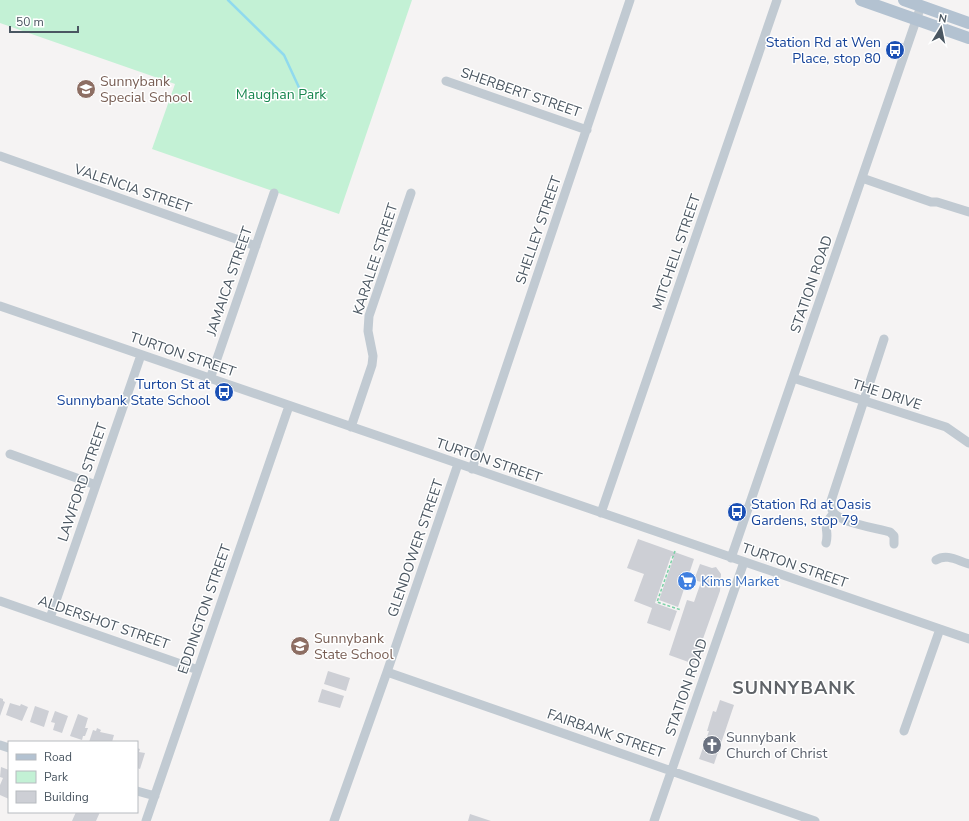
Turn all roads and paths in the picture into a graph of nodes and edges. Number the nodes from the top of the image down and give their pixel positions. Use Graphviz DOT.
graph roads {
  1 [pos="630,0"];
  2 [pos="777,0"];
  3 [pos="861,0"];
  4 [pos="904,0"];
  5 [pos="921,6"];
  6 [pos="917,20"];
  7 [pos="969,23"];
  8 [pos="969,38"];
  9 [pos="446,81"];
  10 [pos="586,130"];
  11 [pos="0,156"];
  12 [pos="862,178"];
  13 [pos="274,193"];
  14 [pos="411,193"];
  15 [pos="969,212"];
  16 [pos="256,246"];
  17 [pos="0,306"];
  18 [pos="884,339"];
  19 [pos="141,355"];
  20 [pos="793,378"];
  21 [pos="210,379"];
  22 [pos="864,401"];
  23 [pos="289,406"];
  24 [pos="351,427"];
  25 [pos="968,440"];
  26 [pos="10,454"];
  27 [pos="458,464"];
  28 [pos="472,469"];
  29 [pos="96,485"];
  30 [pos="601,513"];
  31 [pos="834,513"];
  32 [pos="826,542"];
  33 [pos="894,544"];
  34 [pos="675,551"];
  35 [pos="731,558"];
  36 [pos="936,560"];
  37 [pos="744,562"];
  38 [pos="969,564"];
  39 [pos="0,601"];
  40 [pos="681,610"];
  41 [pos="50,618"];
  42 [pos="940,629"];
  43 [pos="969,639"];
  44 [pos="198,670"];
  45 [pos="387,672"];
  46 [pos="904,731"];
  47 [pos="672,771"];
  48 [pos="138,791"];
  49 [pos="154,796"];
  50 [pos="146,821"];
  51 [pos="334,821"];
  52 [pos="654,821"];
  53 [pos="815,821"];
  1 -- 10 [label="street, SHELLEY STREET"];
  2 -- 30 [label="street, MITCHELL STREET"];
  3 -- 6 [label="main road"];
  4 -- 5 [label="main road"];
  5 -- 6 [label="street, STATION ROAD"];
  5 -- 7 [label="main road"];
  6 -- 8 [label="main road"];
  6 -- 12 [label="street, STATION ROAD"];
  9 -- 10 [label="street, SHERBERT STREET"];
  10 -- 28 [label="street, SHELLEY STREET"];
  11 -- 16 [label="street, VALENCIA STREET"];
  12 -- 15 [label="street"];
  12 -- 20 [label="street, STATION ROAD"];
  13 -- 16 [label="street, JAMAICA STREET"];
  14 -- 24 [label="street, KARALEE STREET"];
  16 -- 21 [label="street, JAMAICA STREET"];
  17 -- 19 [label="street, TURTON STREET"];
  18 -- 22 [label="street"];
  19 -- 21 [label="street, TURTON STREET"];
  19 -- 29 [label="street, LAWFORD STREET"];
  20 -- 22 [label="street, THE DRIVE"];
  20 -- 35 [label="street, STATION ROAD"];
  21 -- 23 [label="street, TURTON STREET"];
  22 -- 25 [label="street, THE DRIVE"];
  22 -- 31 [label="street"];
  23 -- 24 [label="street, TURTON STREET"];
  23 -- 44 [label="street, EDDINGTON STREET"];
  24 -- 27 [label="street, TURTON STREET"];
  26 -- 29 [label="street"];
  27 -- 28 [label="street, TURTON STREET"];
  27 -- 45 [label="street, GLENDOWER STREET"];
  28 -- 30 [label="street, TURTON STREET"];
  29 -- 41 [label="street, LAWFORD STREET"];
  30 -- 35 [label="street, TURTON STREET"];
  31 -- 32 [label="street"];
  31 -- 33 [label="street"];
  34 -- 40 [label="path"];
  35 -- 37 [label="street, TURTON STREET"];
  36 -- 38 [label="street"];
  37 -- 42 [label="street, TURTON STREET"];
  37 -- 47 [label="street, STATION ROAD"];
  39 -- 41 [label="street, ALDERSHOT STREET"];
  41 -- 44 [label="street, ALDERSHOT STREET"];
  42 -- 43 [label="street, TURTON STREET"];
  42 -- 46 [label="street"];
  44 -- 49 [label="street, EDDINGTON STREET"];
  45 -- 47 [label="street, FAIRBANK STREET"];
  45 -- 51 [label="street, GLENDOWER STREET"];
  47 -- 52 [label="street, STATION ROAD"];
  47 -- 53 [label="street, FAIRBANK STREET"];
  48 -- 49 [label="street"];
  49 -- 50 [label="street, EDDINGTON STREET"];
}
